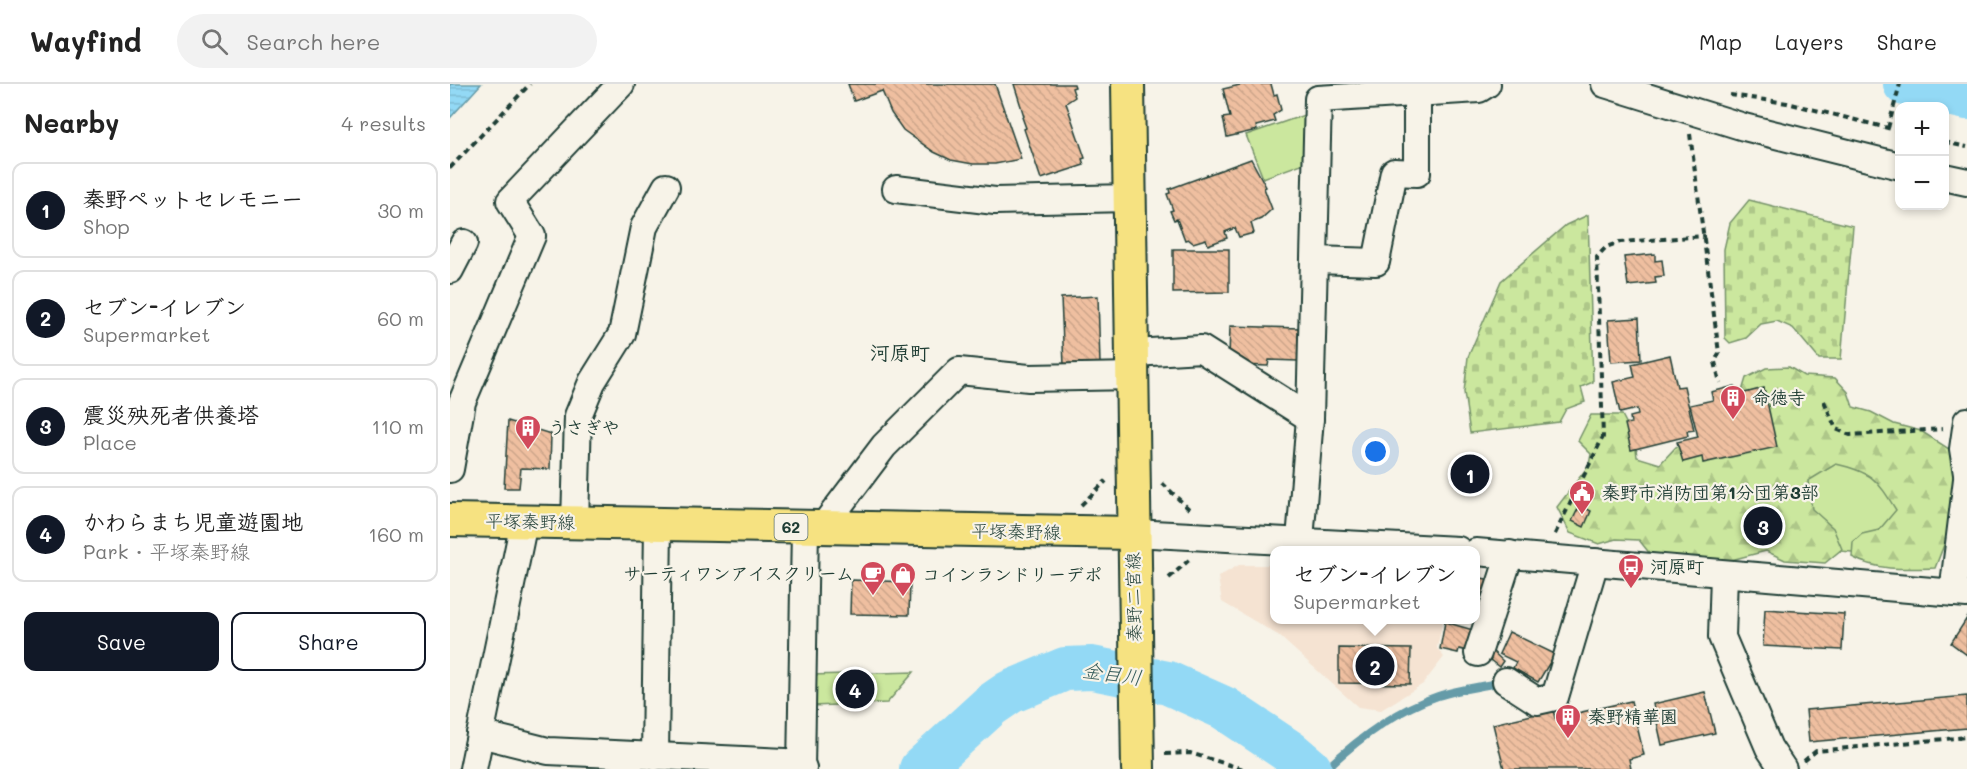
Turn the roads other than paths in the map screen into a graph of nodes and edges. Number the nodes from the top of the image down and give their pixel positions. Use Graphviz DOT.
graph roads {
  1 [pos="621,84"];
  2 [pos="1128,84"];
  3 [pos="1487,84"];
  4 [pos="1605,84"];
  5 [pos="1417,94"];
  6 [pos="1895,165"];
  7 [pos="1949,178"];
  8 [pos="1967,182"];
  9 [pos="666,187"];
  10 [pos="896,189"];
  11 [pos="1129,198"];
  12 [pos="464,243"];
  13 [pos="1315,260"];
  14 [pos="450,270"];
  15 [pos="1134,365"];
  16 [pos="1310,418"];
  17 [pos="1966,427"];
  18 [pos="450,469"];
  19 [pos="1967,474"];
  20 [pos="1967,479"];
  21 [pos="450,520"];
  22 [pos="524,522"];
  23 [pos="575,523"];
  24 [pos="658,524"];
  25 [pos="813,528"];
  26 [pos="1133,533"];
  27 [pos="1300,540"];
  28 [pos="1395,546"];
  29 [pos="1480,552"];
  30 [pos="1510,554"];
  31 [pos="1595,562"];
  32 [pos="1724,574"];
  33 [pos="1960,594"];
  34 [pos="1478,653"];
  35 [pos="1506,681"];
  36 [pos="480,734"];
  37 [pos="1138,756"];
  38 [pos="655,757"];
  39 [pos="1792,766"];
  40 [pos="802,768"];
  41 [pos="473,769"];
  1 -- 18 [label="street"];
  2 -- 11 [label="main road"];
  3 -- 5 [label="street"];
  4 -- 6 [label="street"];
  5 -- 13 [label="street"];
  5 -- 13 [label="street"];
  7 -- 8 [label="street"];
  9 -- 23 [label="street"];
  10 -- 11 [label="street"];
  11 -- 15 [label="main road"];
  12 -- 14 [label="street"];
  13 -- 16 [label="street"];
  15 -- 16 [label="street"];
  15 -- 25 [label="street"];
  15 -- 26 [label="main road"];
  16 -- 27 [label="street"];
  17 -- 19 [label="street"];
  20 -- 33 [label="street"];
  21 -- 22 [label="main road, 平塚秦野線 / 62"];
  22 -- 23 [label="main road, 平塚秦野線 / 62"];
  22 -- 36 [label="street"];
  23 -- 24 [label="main road, 平塚秦野線 / 62"];
  24 -- 25 [label="main road, 平塚秦野線 / 62"];
  24 -- 38 [label="street"];
  25 -- 26 [label="main road, 平塚秦野線 / 62"];
  25 -- 40 [label="street"];
  26 -- 27 [label="street"];
  26 -- 37 [label="main road, 秦野二宮線"];
  27 -- 28 [label="street"];
  29 -- 30 [label="street"];
  30 -- 31 [label="street"];
  30 -- 34 [label="street"];
  31 -- 32 [label="street"];
  31 -- 35 [label="street"];
  32 -- 33 [label="street"];
  32 -- 39 [label="street"];
  36 -- 38 [label="street"];
  36 -- 41 [label="street"];
  38 -- 40 [label="street"];
}
